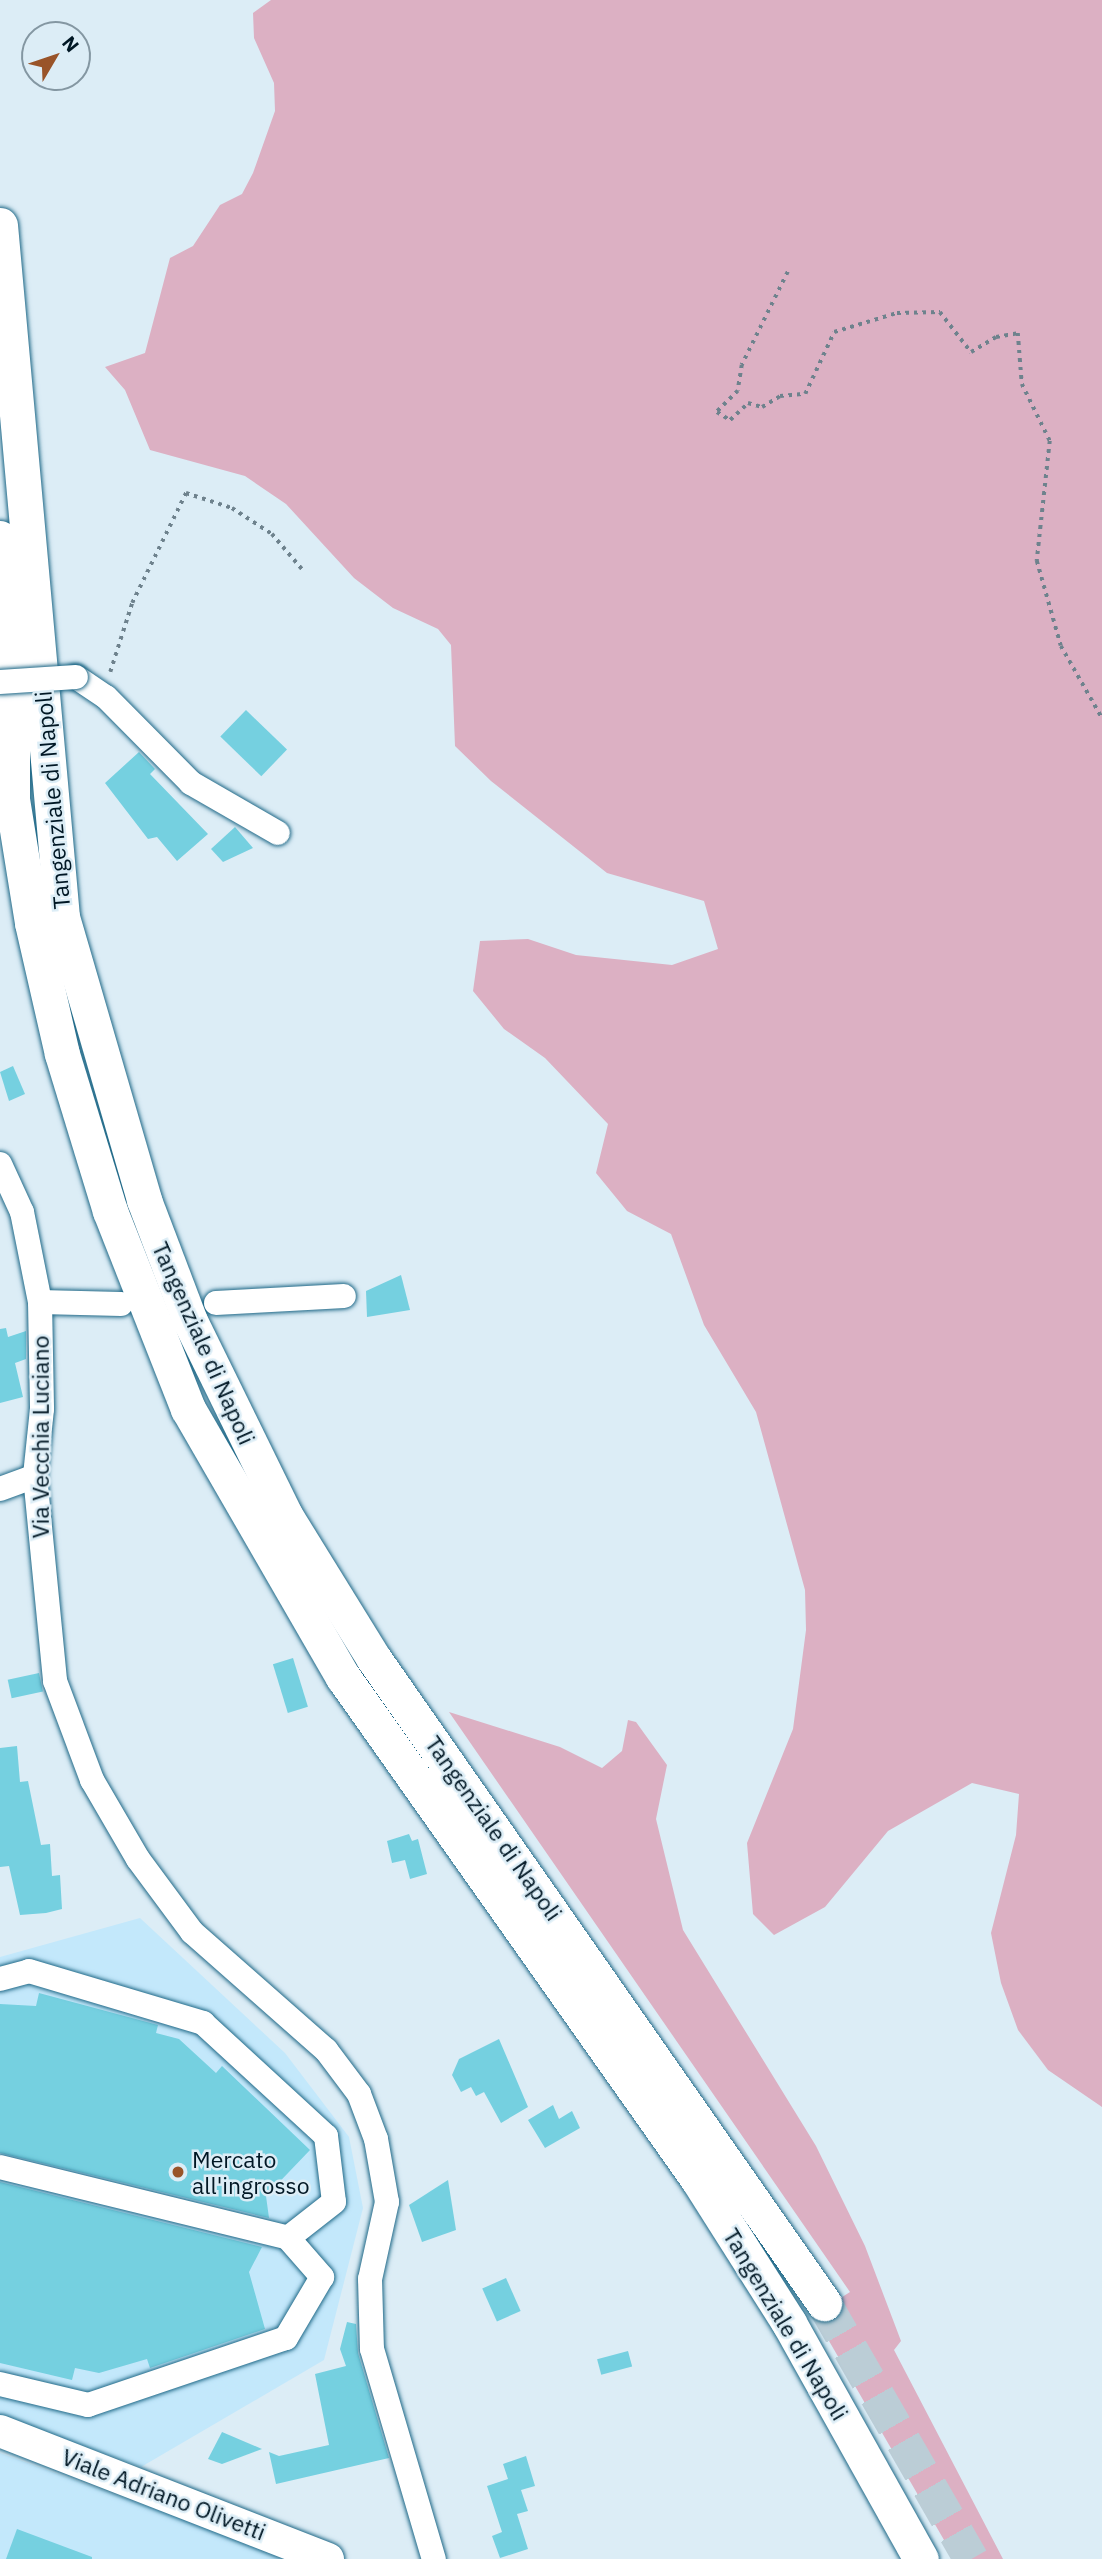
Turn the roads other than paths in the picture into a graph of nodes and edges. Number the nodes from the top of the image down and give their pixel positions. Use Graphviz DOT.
graph roads {
  1 [pos="0,225"];
  2 [pos="0,538"];
  3 [pos="0,682"];
  4 [pos="278,833"];
  5 [pos="0,1164"];
  6 [pos="344,1296"];
  7 [pos="40,1302"];
  8 [pos="216,1303"];
  9 [pos="121,1304"];
  10 [pos="35,1476"];
  11 [pos="0,1489"];
  12 [pos="0,1979"];
  13 [pos="0,2167"];
  14 [pos="288,2238"];
  15 [pos="824,2303"];
  16 [pos="0,2384"];
  17 [pos="0,2431"];
  18 [pos="328,2559"];
  19 [pos="434,2559"];
  20 [pos="921,2559"];
  1 -- 15 [label="highway, Tangenziale di Napoli"];
  2 -- 20 [label="highway, Tangenziale di Napoli"];
  3 -- 4 [label="street, bridge"];
  5 -- 7 [label="street, Via Vecchia Luciano"];
  6 -- 8 [label="street"];
  7 -- 9 [label="street"];
  7 -- 10 [label="street, Via Vecchia Luciano"];
  10 -- 11 [label="street"];
  10 -- 19 [label="street, Via Vecchia Luciano"];
  12 -- 14 [label="street"];
  13 -- 14 [label="street"];
  14 -- 16 [label="street"];
  17 -- 18 [label="main road, Viale Adriano Olivetti"];
}
